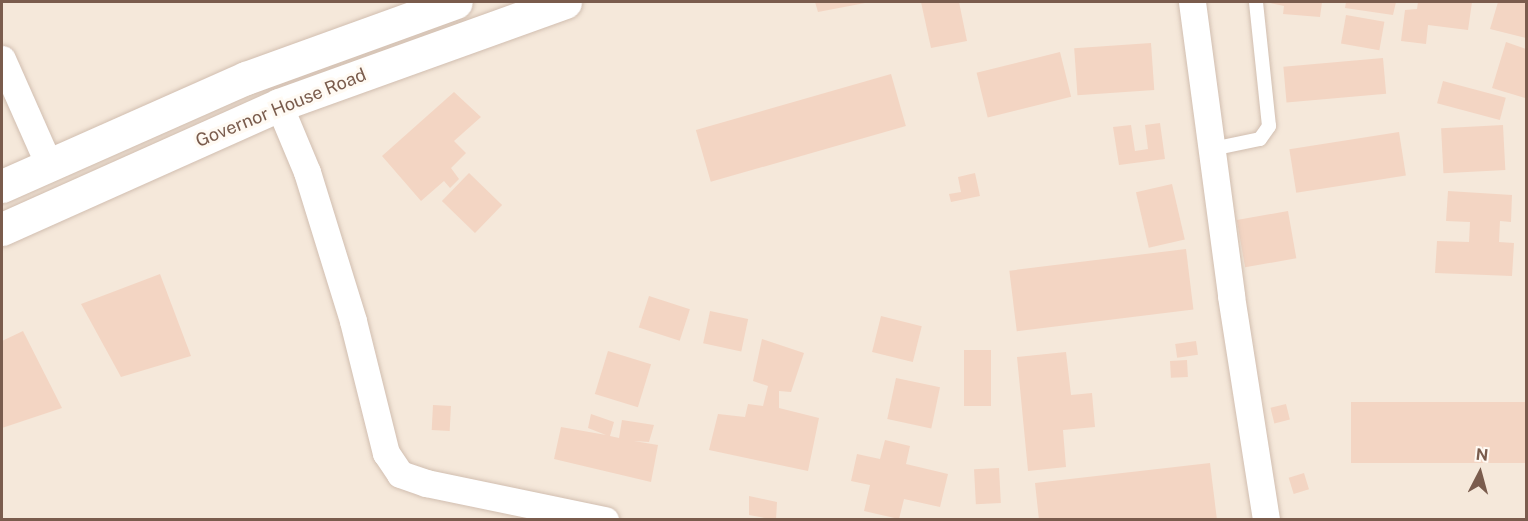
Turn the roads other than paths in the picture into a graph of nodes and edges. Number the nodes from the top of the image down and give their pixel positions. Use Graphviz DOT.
graph roads {
  1 [pos="456,2"];
  2 [pos="566,2"];
  3 [pos="1192,2"];
  4 [pos="1256,2"];
  5 [pos="2,59"];
  6 [pos="279,105"];
  7 [pos="1212,149"];
  8 [pos="49,165"];
  9 [pos="2,186"];
  10 [pos="2,229"];
  11 [pos="605,519"];
  12 [pos="1266,519"];
  1 -- 8 [label="main road, Governor House Road"];
  2 -- 6 [label="main road, Governor House Road"];
  3 -- 7 [label="street"];
  4 -- 7 [label="lane"];
  5 -- 8 [label="street"];
  6 -- 10 [label="main road, Governor House Road"];
  6 -- 11 [label="street"];
  7 -- 12 [label="street"];
  8 -- 9 [label="main road, Governor House Road"];
}
